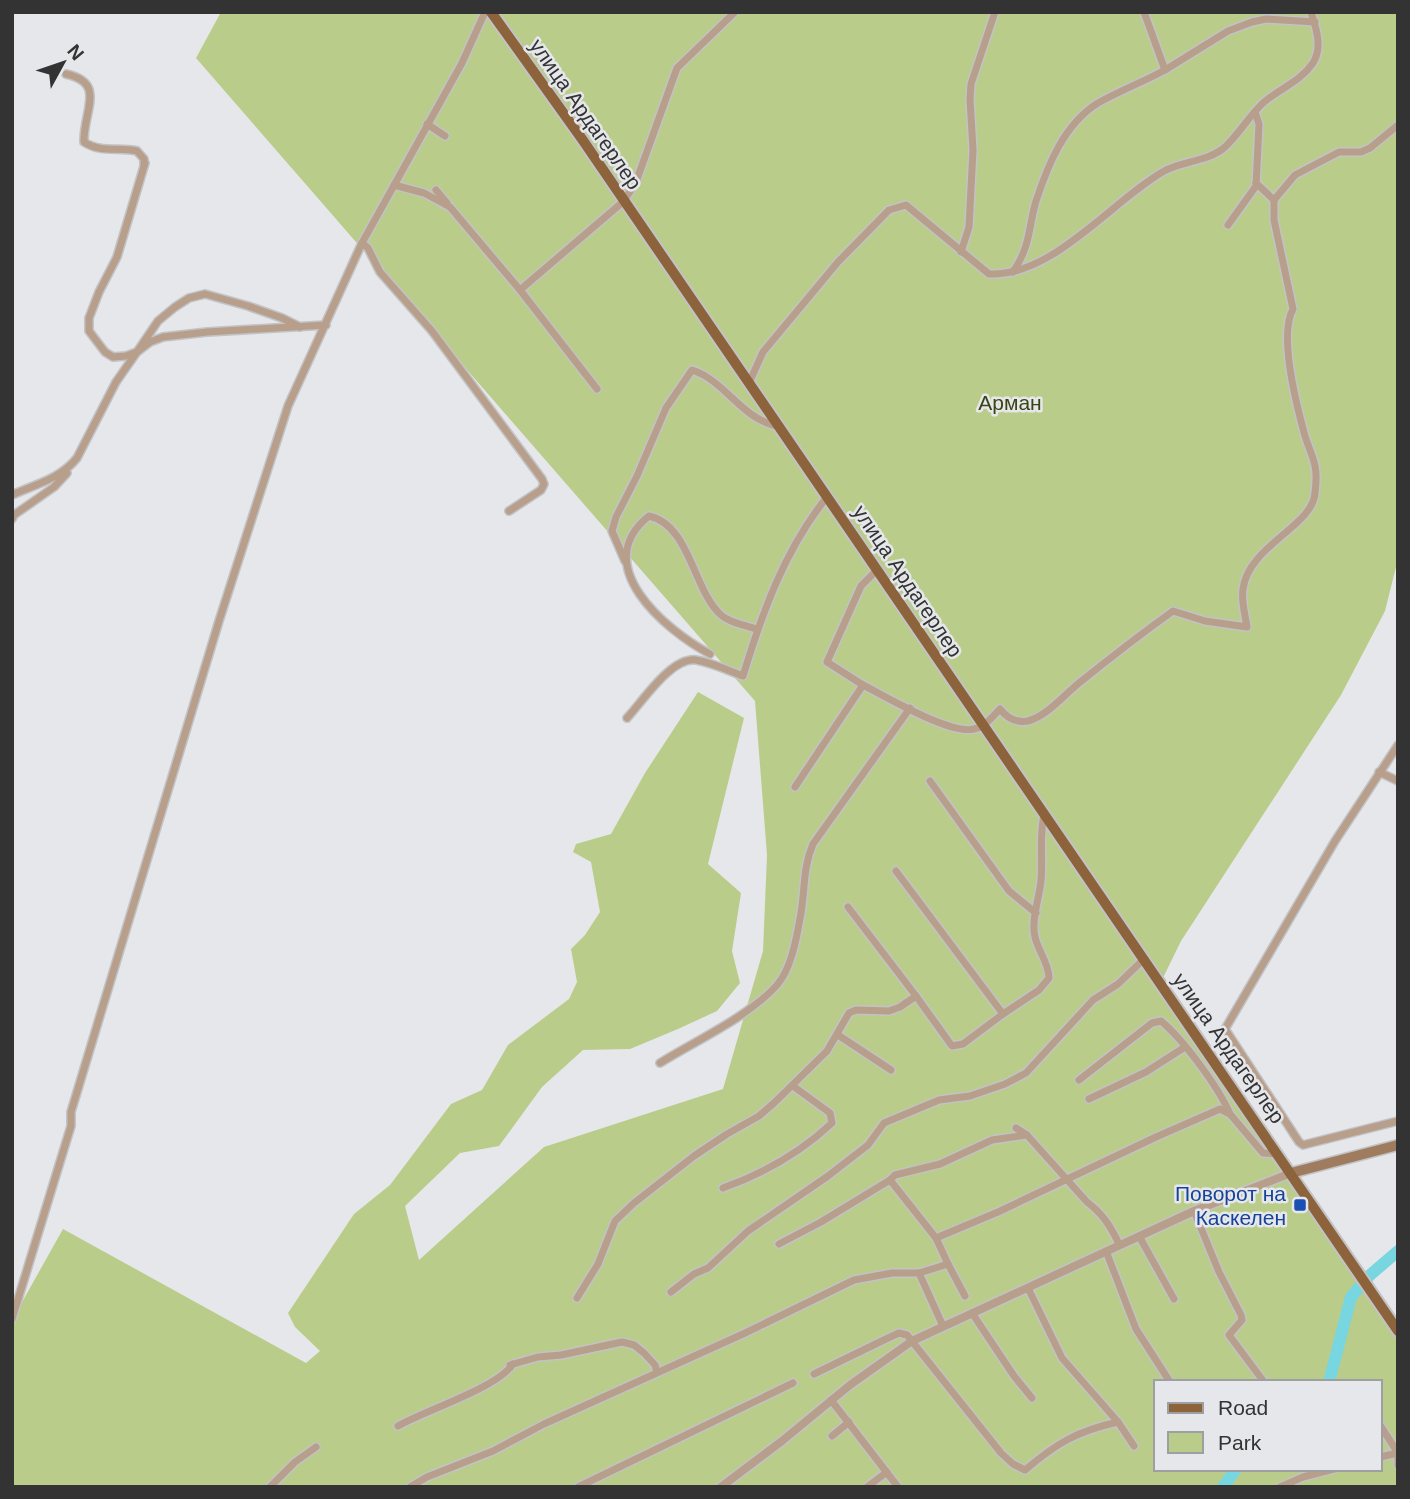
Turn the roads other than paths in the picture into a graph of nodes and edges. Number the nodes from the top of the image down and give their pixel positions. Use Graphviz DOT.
graph roads {
  1 [pos="488,12"];
  2 [pos="734,12"];
  3 [pos="995,12"];
  4 [pos="1144,12"];
  5 [pos="1310,13"];
  6 [pos="1315,22"];
  7 [pos="1166,70"];
  8 [pos="65,74"];
  9 [pos="1255,112"];
  10 [pos="427,124"];
  11 [pos="1398,125"];
  12 [pos="445,136"];
  13 [pos="1256,183"];
  14 [pos="394,185"];
  15 [pos="436,190"];
  16 [pos="1274,200"];
  17 [pos="624,201"];
  18 [pos="450,206"];
  19 [pos="1228,225"];
  20 [pos="362,243"];
  21 [pos="961,252"];
  22 [pos="1012,273"];
  23 [pos="520,290"];
  24 [pos="326,325"];
  25 [pos="300,327"];
  26 [pos="137,352"];
  27 [pos="749,383"];
  28 [pos="597,389"];
  29 [pos="778,426"];
  30 [pos="70,467"];
  31 [pos="12,495"];
  32 [pos="827,497"];
  33 [pos="509,511"];
  34 [pos="12,519"];
  35 [pos="625,561"];
  36 [pos="877,570"];
  37 [pos="757,629"];
  38 [pos="710,654"];
  39 [pos="863,685"];
  40 [pos="910,708"];
  41 [pos="627,718"];
  42 [pos="983,725"];
  43 [pos="1398,745"];
  44 [pos="1379,772"];
  45 [pos="930,781"];
  46 [pos="1398,781"];
  47 [pos="795,787"];
  48 [pos="1044,814"];
  49 [pos="896,871"];
  50 [pos="848,907"];
  51 [pos="1036,914"];
  52 [pos="1144,959"];
  53 [pos="916,996"];
  54 [pos="1003,1014"];
  55 [pos="838,1035"];
  56 [pos="1185,1047"];
  57 [pos="660,1063"];
  58 [pos="891,1070"];
  59 [pos="1079,1080"];
  60 [pos="793,1086"];
  61 [pos="1089,1098"];
  62 [pos="1230,1114"];
  63 [pos="1398,1121"];
  64 [pos="1016,1128"];
  65 [pos="1027,1135"];
  66 [pos="1398,1145"];
  67 [pos="1279,1154"];
  68 [pos="1291,1173"];
  69 [pos="890,1180"];
  70 [pos="1068,1181"];
  71 [pos="723,1188"];
  72 [pos="1194,1211"];
  73 [pos="1139,1236"];
  74 [pos="936,1238"];
  75 [pos="779,1244"];
  76 [pos="1119,1244"];
  77 [pos="1107,1251"];
  78 [pos="948,1264"];
  79 [pos="919,1273"];
  80 [pos="1028,1288"];
  81 [pos="671,1292"];
  82 [pos="965,1296"];
  83 [pos="577,1298"];
  84 [pos="1174,1299"];
  85 [pos="972,1314"];
  86 [pos="12,1319"];
  87 [pos="943,1326"];
  88 [pos="1398,1331"];
  89 [pos="912,1341"];
  90 [pos="657,1372"];
  91 [pos="814,1374"];
  92 [pos="1169,1380"];
  93 [pos="1263,1380"];
  94 [pos="793,1383"];
  95 [pos="1032,1398"];
  96 [pos="831,1400"];
  97 [pos="849,1422"];
  98 [pos="1118,1422"];
  99 [pos="398,1426"];
  100 [pos="1382,1428"];
  101 [pos="832,1436"];
  102 [pos="1134,1446"];
  103 [pos="316,1447"];
  104 [pos="1398,1453"];
  105 [pos="1398,1465"];
  106 [pos="1326,1471"];
  107 [pos="887,1472"];
  108 [pos="731,1484"];
  109 [pos="270,1487"];
  110 [pos="410,1487"];
  111 [pos="578,1487"];
  112 [pos="721,1487"];
  113 [pos="867,1487"];
  114 [pos="898,1487"];
  115 [pos="1280,1487"];
  1 -- 10 [label="street"];
  1 -- 17 [label="main road, улица Ардагерлер"];
  2 -- 17 [label="street"];
  3 -- 21 [label="street"];
  4 -- 7 [label="street"];
  5 -- 6 [label="street"];
  6 -- 7 [label="street"];
  6 -- 9 [label="street"];
  7 -- 22 [label="street"];
  8 -- 26 [label="street"];
  9 -- 13 [label="street"];
  9 -- 22 [label="street"];
  10 -- 12 [label="street"];
  10 -- 14 [label="street"];
  11 -- 16 [label="street"];
  13 -- 16 [label="street"];
  13 -- 19 [label="street"];
  14 -- 18 [label="street"];
  14 -- 20 [label="street"];
  15 -- 18 [label="street"];
  16 -- 42 [label="street"];
  17 -- 23 [label="street"];
  17 -- 27 [label="main road, улица Ардагерлер"];
  18 -- 23 [label="street"];
  20 -- 24 [label="street"];
  20 -- 33 [label="street"];
  21 -- 22 [label="street"];
  21 -- 27 [label="street"];
  23 -- 28 [label="street"];
  24 -- 25 [label="street"];
  24 -- 86 [label="street"];
  25 -- 26 [label="street"];
  25 -- 26 [label="street"];
  26 -- 30 [label="street"];
  27 -- 29 [label="main road, улица Ардагерлер"];
  29 -- 32 [label="main road, улица Ардагерлер"];
  29 -- 35 [label="street"];
  30 -- 31 [label="street"];
  30 -- 34 [label="street"];
  32 -- 36 [label="main road, улица Ардагерлер"];
  32 -- 37 [label="street"];
  35 -- 37 [label="street"];
  35 -- 38 [label="street"];
  36 -- 39 [label="street"];
  36 -- 42 [label="main road, улица Ардагерлер"];
  37 -- 41 [label="street"];
  39 -- 40 [label="street"];
  39 -- 47 [label="street"];
  40 -- 42 [label="street"];
  40 -- 57 [label="street"];
  42 -- 48 [label="main road, улица Ардагерлер"];
  43 -- 44 [label="street"];
  44 -- 46 [label="street"];
  44 -- 63 [label="street"];
  45 -- 51 [label="street"];
  48 -- 51 [label="street"];
  48 -- 52 [label="main road, улица Ардагерлер"];
  49 -- 54 [label="street"];
  50 -- 53 [label="street"];
  51 -- 54 [label="street"];
  52 -- 67 [label="main road, улица Ардагерлер"];
  52 -- 81 [label="street"];
  53 -- 54 [label="street"];
  53 -- 55 [label="street"];
  55 -- 58 [label="street"];
  55 -- 60 [label="street"];
  56 -- 59 [label="street"];
  56 -- 61 [label="street"];
  56 -- 62 [label="street"];
  60 -- 71 [label="street"];
  60 -- 83 [label="street"];
  62 -- 67 [label="street"];
  62 -- 70 [label="street"];
  64 -- 65 [label="street"];
  65 -- 69 [label="street"];
  65 -- 70 [label="street"];
  66 -- 68 [label="main road"];
  67 -- 68 [label="main road, улица Ардагерлер"];
  68 -- 72 [label="street"];
  68 -- 88 [label="main road, улица Ардагерлер"];
  69 -- 74 [label="street"];
  69 -- 75 [label="street"];
  70 -- 74 [label="street"];
  70 -- 76 [label="street"];
  72 -- 73 [label="street"];
  72 -- 93 [label="street"];
  73 -- 76 [label="street"];
  73 -- 84 [label="street"];
  74 -- 78 [label="street"];
  76 -- 77 [label="street"];
  77 -- 80 [label="street"];
  77 -- 92 [label="street"];
  78 -- 79 [label="street"];
  78 -- 82 [label="street"];
  79 -- 87 [label="street"];
  79 -- 90 [label="street"];
  80 -- 85 [label="street"];
  80 -- 98 [label="street"];
  85 -- 87 [label="street"];
  85 -- 95 [label="street"];
  87 -- 89 [label="street"];
  89 -- 91 [label="street"];
  89 -- 96 [label="street"];
  89 -- 98 [label="street"];
  90 -- 99 [label="street"];
  90 -- 110 [label="street"];
  94 -- 111 [label="street"];
  96 -- 97 [label="street"];
  96 -- 108 [label="street"];
  97 -- 101 [label="street"];
  97 -- 107 [label="street"];
  98 -- 102 [label="street"];
  100 -- 104 [label="street"];
  103 -- 109 [label="street"];
  104 -- 105 [label="street"];
  106 -- 115 [label="street"];
  107 -- 113 [label="street"];
  107 -- 114 [label="street"];
  108 -- 112 [label="street"];
}
